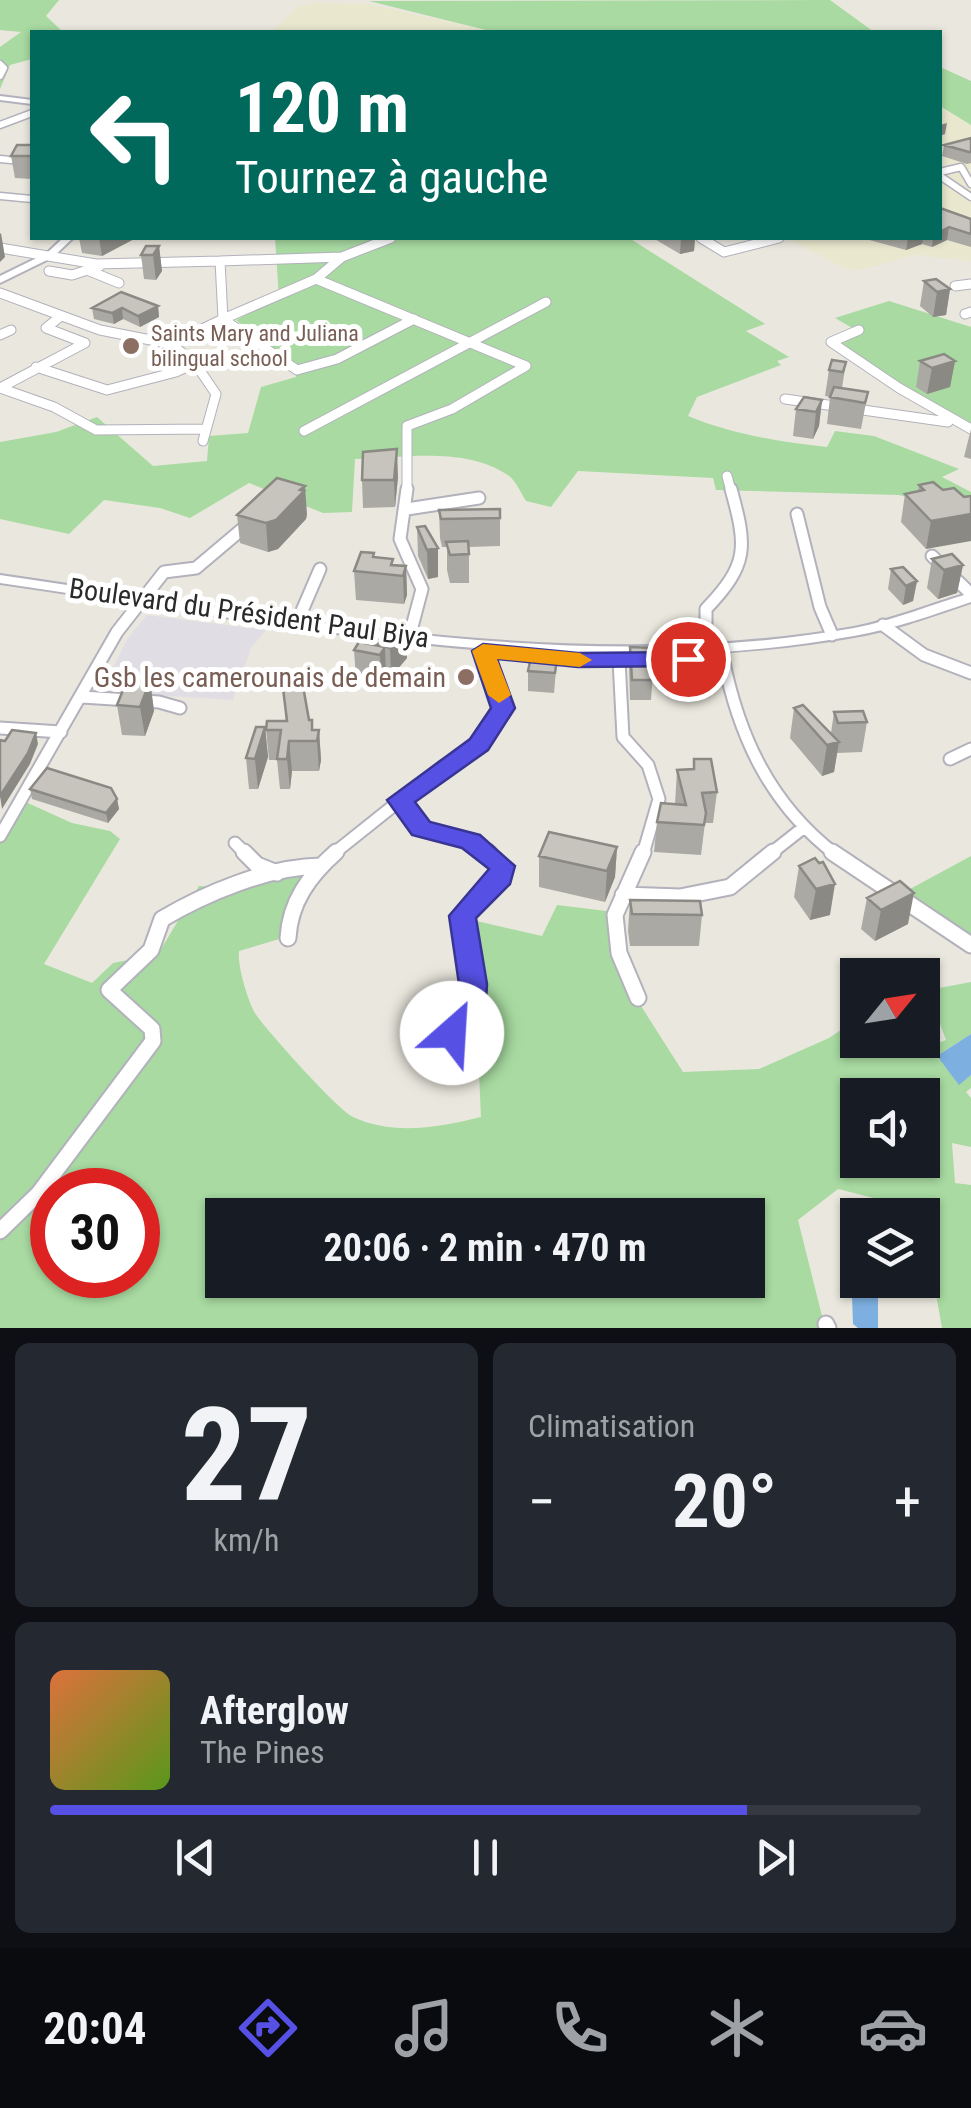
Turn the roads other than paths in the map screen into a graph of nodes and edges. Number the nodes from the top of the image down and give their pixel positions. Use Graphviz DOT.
graph roads {
  1 [pos="0,64"];
  2 [pos="0,76"];
  3 [pos="0,98"];
  4 [pos="30,102"];
  5 [pos="30,114"];
  6 [pos="0,125"];
  7 [pos="0,160"];
  8 [pos="30,162"];
  9 [pos="942,173"];
  10 [pos="942,175"];
  11 [pos="971,184"];
  12 [pos="0,196"];
  13 [pos="971,197"];
  14 [pos="30,199"];
  15 [pos="66,240"];
  16 [pos="360,240"];
  17 [pos="385,240"];
  18 [pos="705,240"];
  19 [pos="771,240"];
  20 [pos="0,248"];
  21 [pos="362,248"];
  22 [pos="50,255"];
  23 [pos="342,257"];
  24 [pos="220,260"];
  25 [pos="104,264"];
  26 [pos="49,270"];
  27 [pos="86,270"];
  28 [pos="316,279"];
  29 [pos="0,280"];
  30 [pos="120,283"];
  31 [pos="971,284"];
  32 [pos="955,286"];
  33 [pos="0,293"];
  34 [pos="546,302"];
  35 [pos="62,316"];
  36 [pos="223,319"];
  37 [pos="414,320"];
  38 [pos="11,330"];
  39 [pos="100,330"];
  40 [pos="860,330"];
  41 [pos="0,335"];
  42 [pos="85,343"];
  43 [pos="470,343"];
  44 [pos="171,344"];
  45 [pos="195,362"];
  46 [pos="36,367"];
  47 [pos="0,388"];
  48 [pos="785,399"];
  49 [pos="957,423"];
  50 [pos="206,428"];
  51 [pos="971,429"];
  52 [pos="304,431"];
  53 [pos="203,440"];
  54 [pos="726,476"];
  55 [pos="479,498"];
  56 [pos="406,509"];
  57 [pos="259,514"];
  58 [pos="797,514"];
  59 [pos="932,556"];
  60 [pos="320,570"];
  61 [pos="0,582"];
  62 [pos="971,596"];
  63 [pos="141,602"];
  64 [pos="971,608"];
  65 [pos="298,620"];
  66 [pos="887,629"];
  67 [pos="832,635"];
  68 [pos="409,638"];
  69 [pos="706,649"];
  70 [pos="483,651"];
  71 [pos="723,658"];
  72 [pos="619,660"];
  73 [pos="971,673"];
  74 [pos="82,696"];
  75 [pos="180,708"];
  76 [pos="0,728"];
  77 [pos="61,732"];
  78 [pos="971,749"];
  79 [pos="950,759"];
  80 [pos="400,800"];
  81 [pos="6,814"];
  82 [pos="803,828"];
  83 [pos="0,836"];
  84 [pos="235,843"];
  85 [pos="320,866"];
  86 [pos="277,873"];
  87 [pos="623,895"];
  88 [pos="288,938"];
  89 [pos="971,945"];
  90 [pos="638,998"];
  91 [pos="435,1055"];
  92 [pos="0,1232"];
  1 -- 2 [label="street"];
  3 -- 4 [label="street"];
  5 -- 6 [label="street"];
  7 -- 8 [label="street"];
  9 -- 11 [label="street"];
  10 -- 13 [label="street"];
  12 -- 14 [label="street"];
  15 -- 22 [label="street"];
  16 -- 21 [label="street"];
  17 -- 21 [label="street"];
  18 -- 19 [label="street"];
  20 -- 22 [label="street"];
  21 -- 23 [label="street"];
  22 -- 25 [label="street"];
  22 -- 29 [label="street"];
  23 -- 24 [label="street"];
  23 -- 28 [label="street"];
  24 -- 25 [label="street"];
  24 -- 36 [label="street"];
  25 -- 27 [label="street"];
  26 -- 27 [label="street"];
  27 -- 30 [label="street"];
  28 -- 36 [label="street"];
  28 -- 37 [label="street"];
  31 -- 32 [label="street"];
  33 -- 35 [label="street"];
  34 -- 43 [label="street"];
  35 -- 39 [label="street"];
  35 -- 42 [label="street"];
  36 -- 37 [label="street"];
  36 -- 44 [label="street"];
  37 -- 43 [label="street"];
  38 -- 41 [label="street"];
  39 -- 42 [label="street"];
  39 -- 44 [label="street"];
  40 -- 49 [label="street"];
  42 -- 46 [label="street"];
  43 -- 52 [label="street"];
  43 -- 56 [label="street"];
  44 -- 45 [label="street"];
  45 -- 46 [label="street"];
  45 -- 50 [label="street"];
  46 -- 47 [label="street"];
  47 -- 50 [label="street"];
  48 -- 49 [label="street"];
  49 -- 51 [label="street"];
  50 -- 53 [label="street"];
  54 -- 69 [label="street"];
  55 -- 56 [label="street"];
  56 -- 68 [label="street"];
  57 -- 63 [label="street"];
  58 -- 67 [label="street"];
  59 -- 62 [label="street"];
  60 -- 65 [label="street"];
  61 -- 63 [label="main road, Boulevard du Président Paul Biya"];
  62 -- 66 [label="main road, Boulevard du Président Paul Biya"];
  63 -- 65 [label="main road, Boulevard du Président Paul Biya"];
  63 -- 68 [label="main road, Boulevard du Président Paul Biya"];
  63 -- 74 [label="street"];
  64 -- 66 [label="main road, Boulevard du Président Paul Biya"];
  65 -- 68 [label="main road, Boulevard du Président Paul Biya"];
  66 -- 67 [label="main road, Boulevard du Président Paul Biya"];
  66 -- 71 [label="main road, Boulevard du Président Paul Biya"];
  66 -- 73 [label="street"];
  67 -- 69 [label="main road, Boulevard du Président Paul Biya"];
  68 -- 69 [label="main road, Boulevard du Président Paul Biya"];
  68 -- 70 [label="main road, Boulevard du Président Paul Biya"];
  70 -- 72 [label="main road, Boulevard du Président Paul Biya"];
  70 -- 80 [label="street"];
  71 -- 72 [label="main road, Boulevard du Président Paul Biya"];
  71 -- 82 [label="street"];
  72 -- 87 [label="street"];
  74 -- 75 [label="street"];
  74 -- 77 [label="street"];
  76 -- 77 [label="street"];
  77 -- 81 [label="street"];
  78 -- 79 [label="street"];
  80 -- 85 [label="street"];
  80 -- 91 [label="street"];
  81 -- 83 [label="street"];
  82 -- 87 [label="street"];
  82 -- 89 [label="street"];
  84 -- 86 [label="street"];
  85 -- 86 [label="street"];
  85 -- 88 [label="street"];
  86 -- 92 [label="street"];
  87 -- 90 [label="street"];
}
